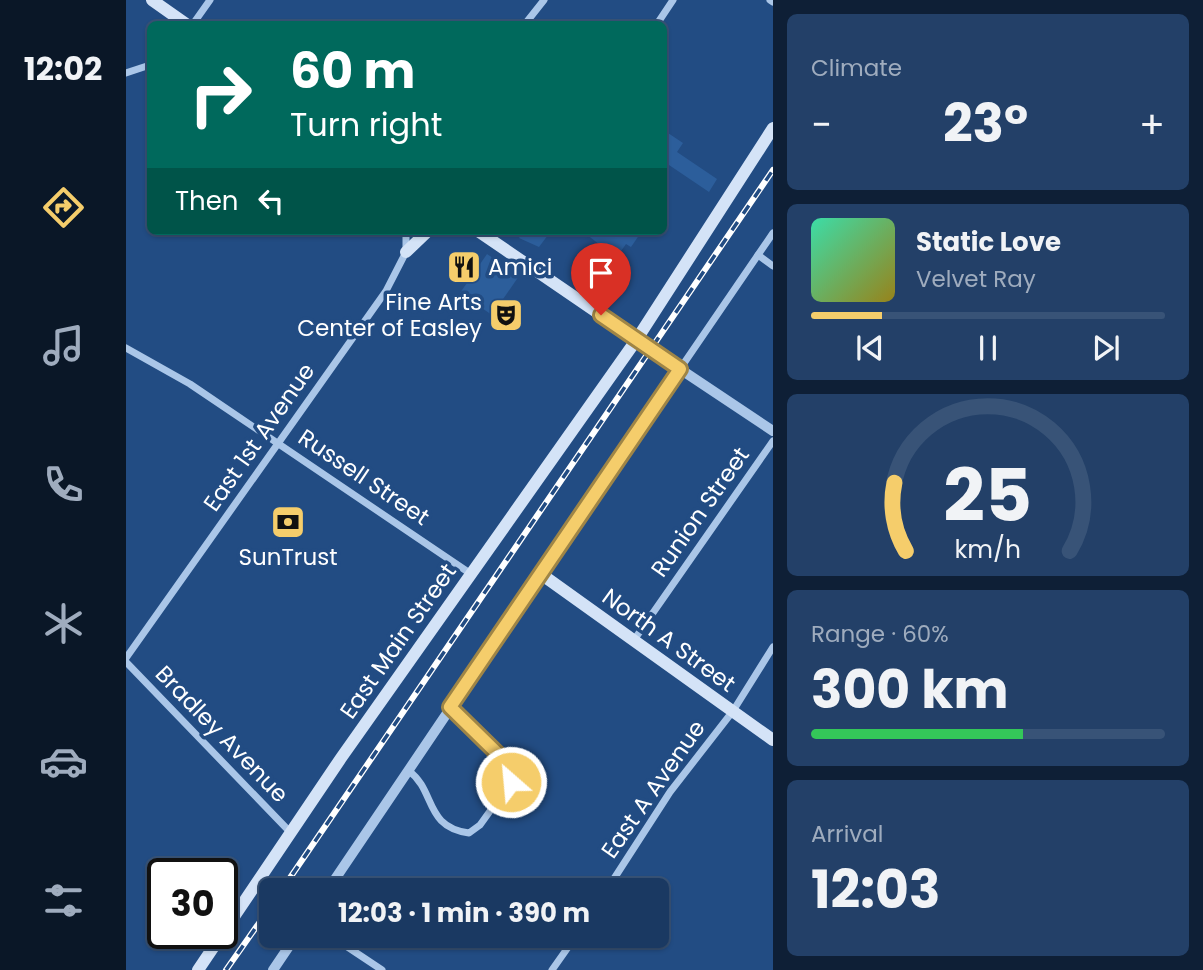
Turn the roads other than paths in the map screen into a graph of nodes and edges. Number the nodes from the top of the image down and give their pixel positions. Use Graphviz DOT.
graph roads {
  1 [pos="152,0"];
  2 [pos="210,0"];
  3 [pos="544,0"];
  4 [pos="673,0"];
  5 [pos="182,21"];
  6 [pos="195,21"];
  7 [pos="527,21"];
  8 [pos="659,21"];
  9 [pos="147,66"];
  10 [pos="126,73"];
  11 [pos="772,128"];
  12 [pos="772,233"];
  13 [pos="406,235"];
  14 [pos="424,235"];
  15 [pos="484,235"];
  16 [pos="406,253"];
  17 [pos="758,255"];
  18 [pos="772,265"];
  19 [pos="637,339"];
  20 [pos="126,348"];
  21 [pos="680,369"];
  22 [pos="772,431"];
  23 [pos="772,440"];
  24 [pos="279,444"];
  25 [pos="471,574"];
  26 [pos="541,574"];
  27 [pos="634,640"];
  28 [pos="772,648"];
  29 [pos="126,660"];
  30 [pos="450,707"];
  31 [pos="733,711"];
  32 [pos="772,740"];
  33 [pos="409,771"];
  34 [pos="291,833"];
  35 [pos="336,878"];
  36 [pos="614,878"];
  37 [pos="288,948"];
  38 [pos="349,948"];
  39 [pos="568,948"];
  40 [pos="198,970"];
  41 [pos="273,970"];
  42 [pos="382,970"];
  43 [pos="552,970"];
  1 -- 5 [label="main road"];
  2 -- 6 [label="street"];
  3 -- 7 [label="street"];
  4 -- 8 [label="street"];
  9 -- 10 [label="street"];
  11 -- 19 [label="main road, East Main Street"];
  12 -- 17 [label="street"];
  13 -- 16 [label="street, East 1st Avenue"];
  14 -- 16 [label="main road"];
  15 -- 19 [label="main road"];
  16 -- 24 [label="street, East 1st Avenue"];
  17 -- 18 [label="street"];
  17 -- 21 [label="street"];
  19 -- 21 [label="main road"];
  19 -- 25 [label="main road, East Main Street"];
  20 -- 24 [label="street, Russell Street"];
  21 -- 22 [label="street"];
  21 -- 26 [label="main road"];
  23 -- 27 [label="street, Runion Street"];
  24 -- 25 [label="street, Russell Street"];
  24 -- 29 [label="street, East 1st Avenue"];
  25 -- 34 [label="main road, East Main Street"];
  26 -- 27 [label="main road, North A Street"];
  26 -- 30 [label="street"];
  27 -- 31 [label="main road, North A Street"];
  28 -- 31 [label="street, East A Avenue"];
  29 -- 34 [label="street, Bradley Avenue"];
  30 -- 33 [label="street"];
  30 -- 33 [label="street"];
  31 -- 32 [label="main road, North A Street"];
  31 -- 36 [label="street, East A Avenue"];
  33 -- 35 [label="street"];
  34 -- 40 [label="main road, East Main Street"];
  37 -- 41 [label="street"];
  38 -- 42 [label="street"];
  39 -- 43 [label="street"];
}
